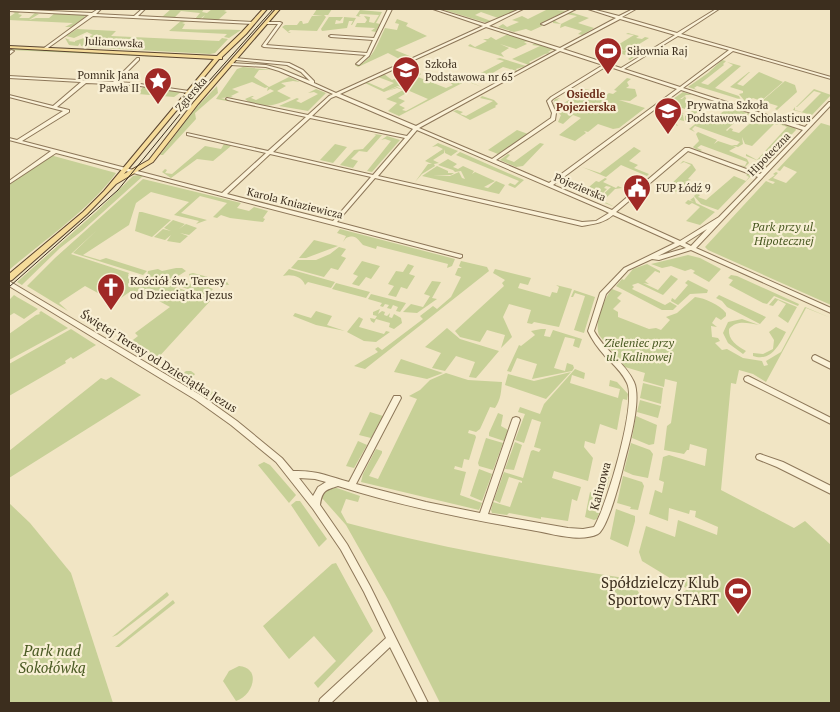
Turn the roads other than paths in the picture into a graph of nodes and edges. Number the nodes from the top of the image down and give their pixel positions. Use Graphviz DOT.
graph roads {
  1 [pos="100,9"];
  2 [pos="144,9"];
  3 [pos="266,9"];
  4 [pos="278,9"];
  5 [pos="390,9"];
  6 [pos="434,9"];
  7 [pos="522,9"];
  8 [pos="574,9"];
  9 [pos="590,9"];
  10 [pos="635,9"];
  11 [pos="718,9"];
  12 [pos="9,10"];
  13 [pos="92,15"];
  14 [pos="134,17"];
  15 [pos="619,17"];
  16 [pos="253,23"];
  17 [pos="267,23"];
  18 [pos="543,24"];
  19 [pos="485,25"];
  20 [pos="678,34"];
  21 [pos="331,36"];
  22 [pos="376,39"];
  23 [pos="45,49"];
  24 [pos="560,49"];
  25 [pos="732,50"];
  26 [pos="10,51"];
  27 [pos="368,54"];
  28 [pos="218,58"];
  29 [pos="138,59"];
  30 [pos="234,62"];
  31 [pos="214,63"];
  32 [pos="358,64"];
  33 [pos="607,64"];
  34 [pos="622,69"];
  35 [pos="9,77"];
  36 [pos="831,78"];
  37 [pos="85,81"];
  38 [pos="115,82"];
  39 [pos="319,86"];
  40 [pos="680,88"];
  41 [pos="189,92"];
  42 [pos="336,94"];
  43 [pos="9,96"];
  44 [pos="228,99"];
  45 [pos="831,103"];
  46 [pos="55,108"];
  47 [pos="309,116"];
  48 [pos="416,128"];
  49 [pos="806,129"];
  50 [pos="189,134"];
  51 [pos="407,137"];
  52 [pos="9,139"];
  53 [pos="18,141"];
  54 [pos="54,151"];
  55 [pos="270,152"];
  56 [pos="493,160"];
  57 [pos="124,169"];
  58 [pos="134,172"];
  59 [pos="374,176"];
  60 [pos="761,176"];
  61 [pos="9,183"];
  62 [pos="112,185"];
  63 [pos="550,185"];
  64 [pos="223,195"];
  65 [pos="614,213"];
  66 [pos="720,218"];
  67 [pos="334,223"];
  68 [pos="680,243"];
  69 [pos="692,248"];
  70 [pos="460,256"];
  71 [pos="651,257"];
  72 [pos="9,278"];
  73 [pos="9,283"];
  74 [pos="831,311"];
  75 [pos="815,358"];
  76 [pos="831,366"];
  77 [pos="748,379"];
  78 [pos="397,398"];
  79 [pos="516,420"];
  80 [pos="831,421"];
  81 [pos="760,457"];
  82 [pos="292,475"];
  83 [pos="341,484"];
  84 [pos="350,486"];
  85 [pos="831,490"];
  86 [pos="316,506"];
  87 [pos="482,517"];
  88 [pos="392,639"];
  89 [pos="324,703"];
  90 [pos="422,703"];
  1 -- 13 [label="street"];
  2 -- 14 [label="street"];
  3 -- 16 [label="main road, Zgierska"];
  4 -- 17 [label="main road, Zgierska"];
  5 -- 22 [label="street"];
  6 -- 19 [label="street"];
  7 -- 19 [label="street"];
  8 -- 18 [label="street"];
  9 -- 15 [label="street"];
  10 -- 15 [label="street"];
  11 -- 20 [label="street"];
  12 -- 13 [label="street"];
  13 -- 14 [label="street"];
  13 -- 23 [label="street"];
  14 -- 16 [label="street"];
  15 -- 20 [label="street"];
  15 -- 24 [label="street"];
  16 -- 28 [label="main road, Zgierska"];
  17 -- 27 [label="street"];
  17 -- 30 [label="main road, Zgierska"];
  19 -- 24 [label="street"];
  19 -- 42 [label="street"];
  20 -- 25 [label="street"];
  20 -- 34 [label="street"];
  21 -- 22 [label="street"];
  22 -- 27 [label="street"];
  23 -- 26 [label="main road, Julianowska"];
  23 -- 28 [label="main road, Julianowska"];
  24 -- 33 [label="street"];
  24 -- 48 [label="street"];
  25 -- 36 [label="street"];
  25 -- 40 [label="street"];
  26 -- 29 [label="main road, Julianowska"];
  27 -- 32 [label="street"];
  28 -- 30 [label="main road, Julianowska"];
  28 -- 31 [label="main road, Zgierska"];
  29 -- 31 [label="main road, Julianowska"];
  29 -- 38 [label="street"];
  30 -- 31 [label="main road, Julianowska"];
  30 -- 39 [label="street, Pojezierska"];
  30 -- 39 [label="street, Pojezierska"];
  30 -- 58 [label="main road, Zgierska"];
  31 -- 41 [label="main road, Zgierska"];
  33 -- 34 [label="street"];
  33 -- 56 [label="street"];
  34 -- 40 [label="street"];
  35 -- 37 [label="street"];
  37 -- 38 [label="street"];
  37 -- 46 [label="street"];
  38 -- 41 [label="street"];
  39 -- 42 [label="street, Pojezierska"];
  40 -- 49 [label="street"];
  40 -- 63 [label="street"];
  41 -- 57 [label="main road, Zgierska"];
  42 -- 47 [label="street"];
  42 -- 48 [label="street, Pojezierska"];
  43 -- 46 [label="street"];
  44 -- 47 [label="street"];
  45 -- 49 [label="street, Hipoteczna"];
  46 -- 53 [label="street"];
  47 -- 51 [label="street"];
  47 -- 55 [label="street"];
  48 -- 51 [label="street"];
  48 -- 56 [label="street, Pojezierska"];
  49 -- 60 [label="street, Hipoteczna"];
  50 -- 55 [label="street"];
  51 -- 59 [label="street"];
  52 -- 53 [label="street, Karola Kniaziewicza"];
  53 -- 54 [label="street, Karola Kniaziewicza"];
  54 -- 57 [label="street, Karola Kniaziewicza"];
  54 -- 61 [label="street"];
  55 -- 59 [label="street"];
  55 -- 64 [label="street"];
  56 -- 63 [label="street, Pojezierska"];
  57 -- 58 [label="street, Karola Kniaziewicza"];
  57 -- 62 [label="main road, Zgierska"];
  58 -- 62 [label="main road, Zgierska"];
  58 -- 64 [label="street, Karola Kniaziewicza"];
  59 -- 65 [label="street"];
  59 -- 67 [label="street"];
  60 -- 65 [label="street"];
  60 -- 66 [label="street, Hipoteczna"];
  62 -- 72 [label="main road, Zgierska"];
  63 -- 65 [label="street, Pojezierska"];
  64 -- 67 [label="street, Karola Kniaziewicza"];
  65 -- 68 [label="street, Pojezierska"];
  66 -- 68 [label="street, Hipoteczna"];
  66 -- 69 [label="street, Hipoteczna"];
  67 -- 70 [label="street, Karola Kniaziewicza"];
  68 -- 69 [label="street, Pojezierska"];
  68 -- 71 [label="street, Kalinowa"];
  69 -- 71 [label="street, Kalinowa"];
  69 -- 74 [label="street, Pojezierska"];
  71 -- 87 [label="street, Kalinowa"];
  73 -- 82 [label="street, Świętej Teresy od Dzieciątka Jezus"];
  75 -- 76 [label="street"];
  77 -- 80 [label="street"];
  78 -- 84 [label="street"];
  79 -- 87 [label="street"];
  81 -- 85 [label="street"];
  82 -- 83 [label="street, Kalinowa"];
  82 -- 86 [label="street, Świętej Teresy od Dzieciątka Jezus"];
  83 -- 84 [label="street, Kalinowa"];
  83 -- 86 [label="street"];
  84 -- 87 [label="street, Kalinowa"];
  86 -- 88 [label="street, Świętej Teresy od Dzieciątka Jezus"];
  88 -- 89 [label="street"];
  88 -- 90 [label="street, Świętej Teresy od Dzieciątka Jezus"];
}
